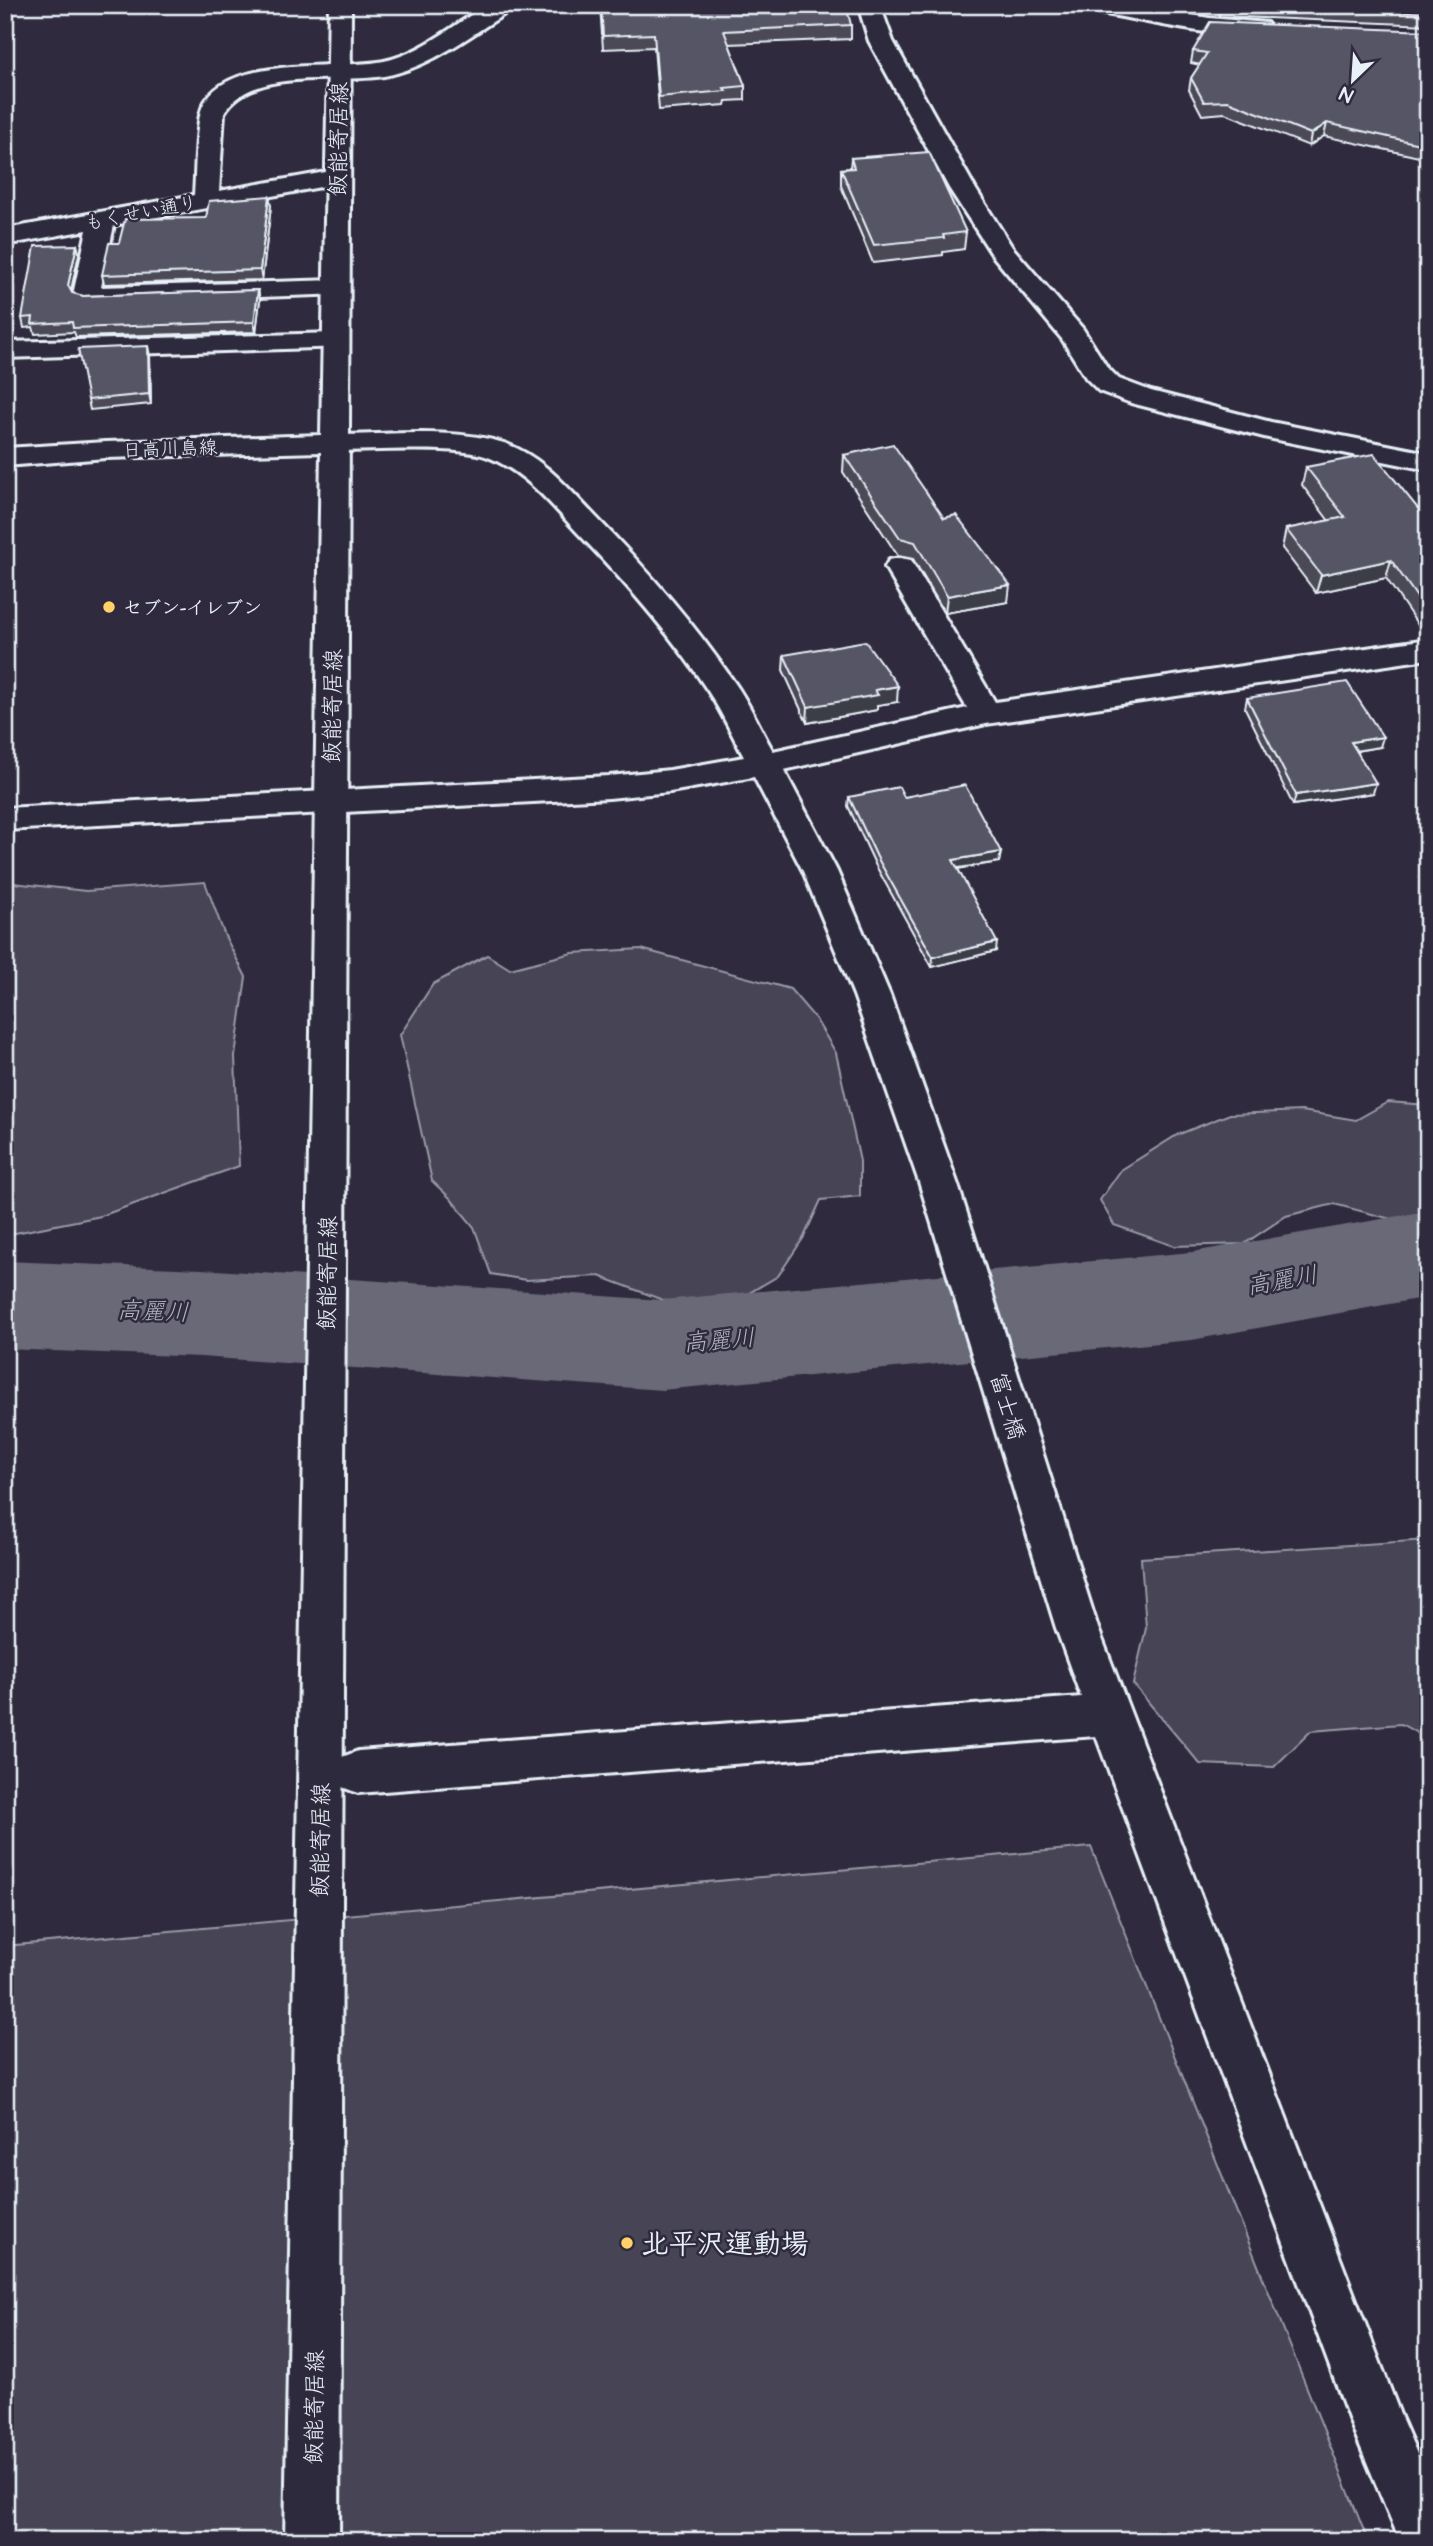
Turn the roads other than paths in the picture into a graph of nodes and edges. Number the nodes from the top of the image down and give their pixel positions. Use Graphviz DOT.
graph roads {
  1 [pos="340,5"];
  2 [pos="503,5"];
  3 [pos="869,5"];
  4 [pos="1095,5"];
  5 [pos="1278,29"];
  6 [pos="340,73"];
  7 [pos="337,177"];
  8 [pos="206,199"];
  9 [pos="102,220"];
  10 [pos="5,237"];
  11 [pos="336,288"];
  12 [pos="336,341"];
  13 [pos="5,350"];
  14 [pos="335,443"];
  15 [pos="5,457"];
  16 [pos="1428,462"];
  17 [pos="900,567"];
  18 [pos="1428,649"];
  19 [pos="986,714"];
  20 [pos="764,764"];
  21 [pos="330,801"];
  22 [pos="5,819"];
  23 [pos="1110,1715"];
  24 [pos="358,1772"];
  25 [pos="312,2541"];
  26 [pos="1427,2541"];
  1 -- 6 [label="street, 飯能寄居線"];
  2 -- 6 [label="street, もくせい通り"];
  3 -- 16 [label="street"];
  4 -- 5 [label="street"];
  6 -- 7 [label="street, 飯能寄居線"];
  6 -- 8 [label="street, もくせい通り"];
  7 -- 8 [label="street"];
  7 -- 11 [label="street, 飯能寄居線"];
  8 -- 9 [label="street, もくせい通り"];
  9 -- 10 [label="street, もくせい通り"];
  9 -- 11 [label="street"];
  11 -- 12 [label="street, 飯能寄居線"];
  12 -- 13 [label="street"];
  12 -- 14 [label="street, 飯能寄居線"];
  14 -- 15 [label="street, 日高川島線"];
  14 -- 20 [label="street, 日高川島線"];
  14 -- 21 [label="street, 飯能寄居線"];
  17 -- 19 [label="street"];
  18 -- 19 [label="street"];
  19 -- 20 [label="street"];
  20 -- 21 [label="street"];
  20 -- 23 [label="street, 富士橋"];
  21 -- 22 [label="street"];
  21 -- 25 [label="street, 飯能寄居線"];
  23 -- 24 [label="street"];
  23 -- 26 [label="street, 富士橋"];
}
